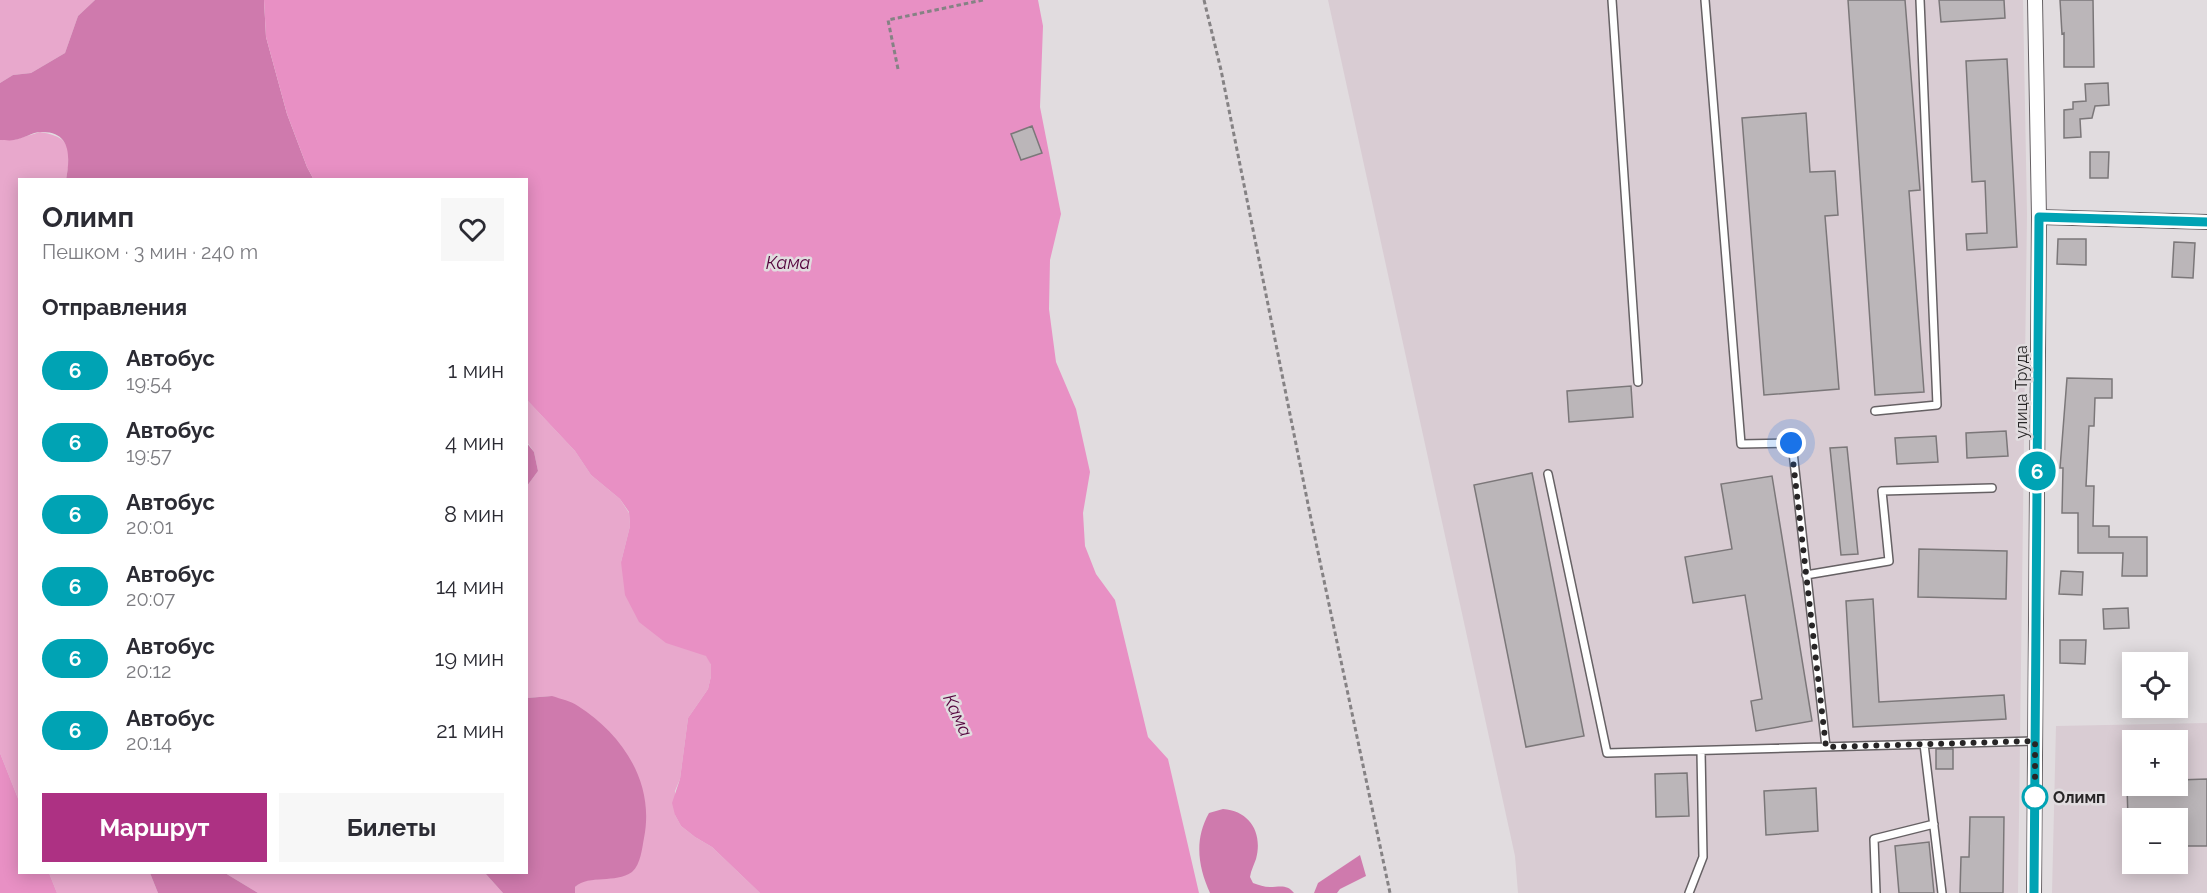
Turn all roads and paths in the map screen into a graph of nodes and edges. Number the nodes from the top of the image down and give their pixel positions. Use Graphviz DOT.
graph roads {
  1 [pos="982,0"];
  2 [pos="1204,0"];
  3 [pos="1612,0"];
  4 [pos="1705,0"];
  5 [pos="1920,0"];
  6 [pos="2035,0"];
  7 [pos="898,69"];
  8 [pos="2039,217"];
  9 [pos="2207,222"];
  10 [pos="1638,382"];
  11 [pos="1875,411"];
  12 [pos="1548,474"];
  13 [pos="1992,488"];
  14 [pos="1806,575"];
  15 [pos="2035,741"];
  16 [pos="1924,744"];
  17 [pos="1826,747"];
  18 [pos="1701,751"];
  19 [pos="1934,824"];
  20 [pos="1390,893"];
  21 [pos="1689,893"];
  22 [pos="1876,893"];
  23 [pos="1942,893"];
  24 [pos="2034,893"];
  1 -- 7 [label="path"];
  2 -- 20 [label="path"];
  3 -- 10 [label="lane"];
  4 -- 14 [label="lane"];
  5 -- 11 [label="lane"];
  6 -- 8 [label="street, улица Труда"];
  8 -- 9 [label="street"];
  8 -- 15 [label="street, улица Труда"];
  12 -- 18 [label="lane"];
  13 -- 14 [label="lane"];
  14 -- 17 [label="lane"];
  15 -- 16 [label="lane"];
  15 -- 24 [label="street, улица Труда"];
  16 -- 17 [label="lane"];
  16 -- 19 [label="lane"];
  17 -- 18 [label="lane"];
  18 -- 21 [label="lane"];
  19 -- 22 [label="lane"];
  19 -- 23 [label="lane"];
}
